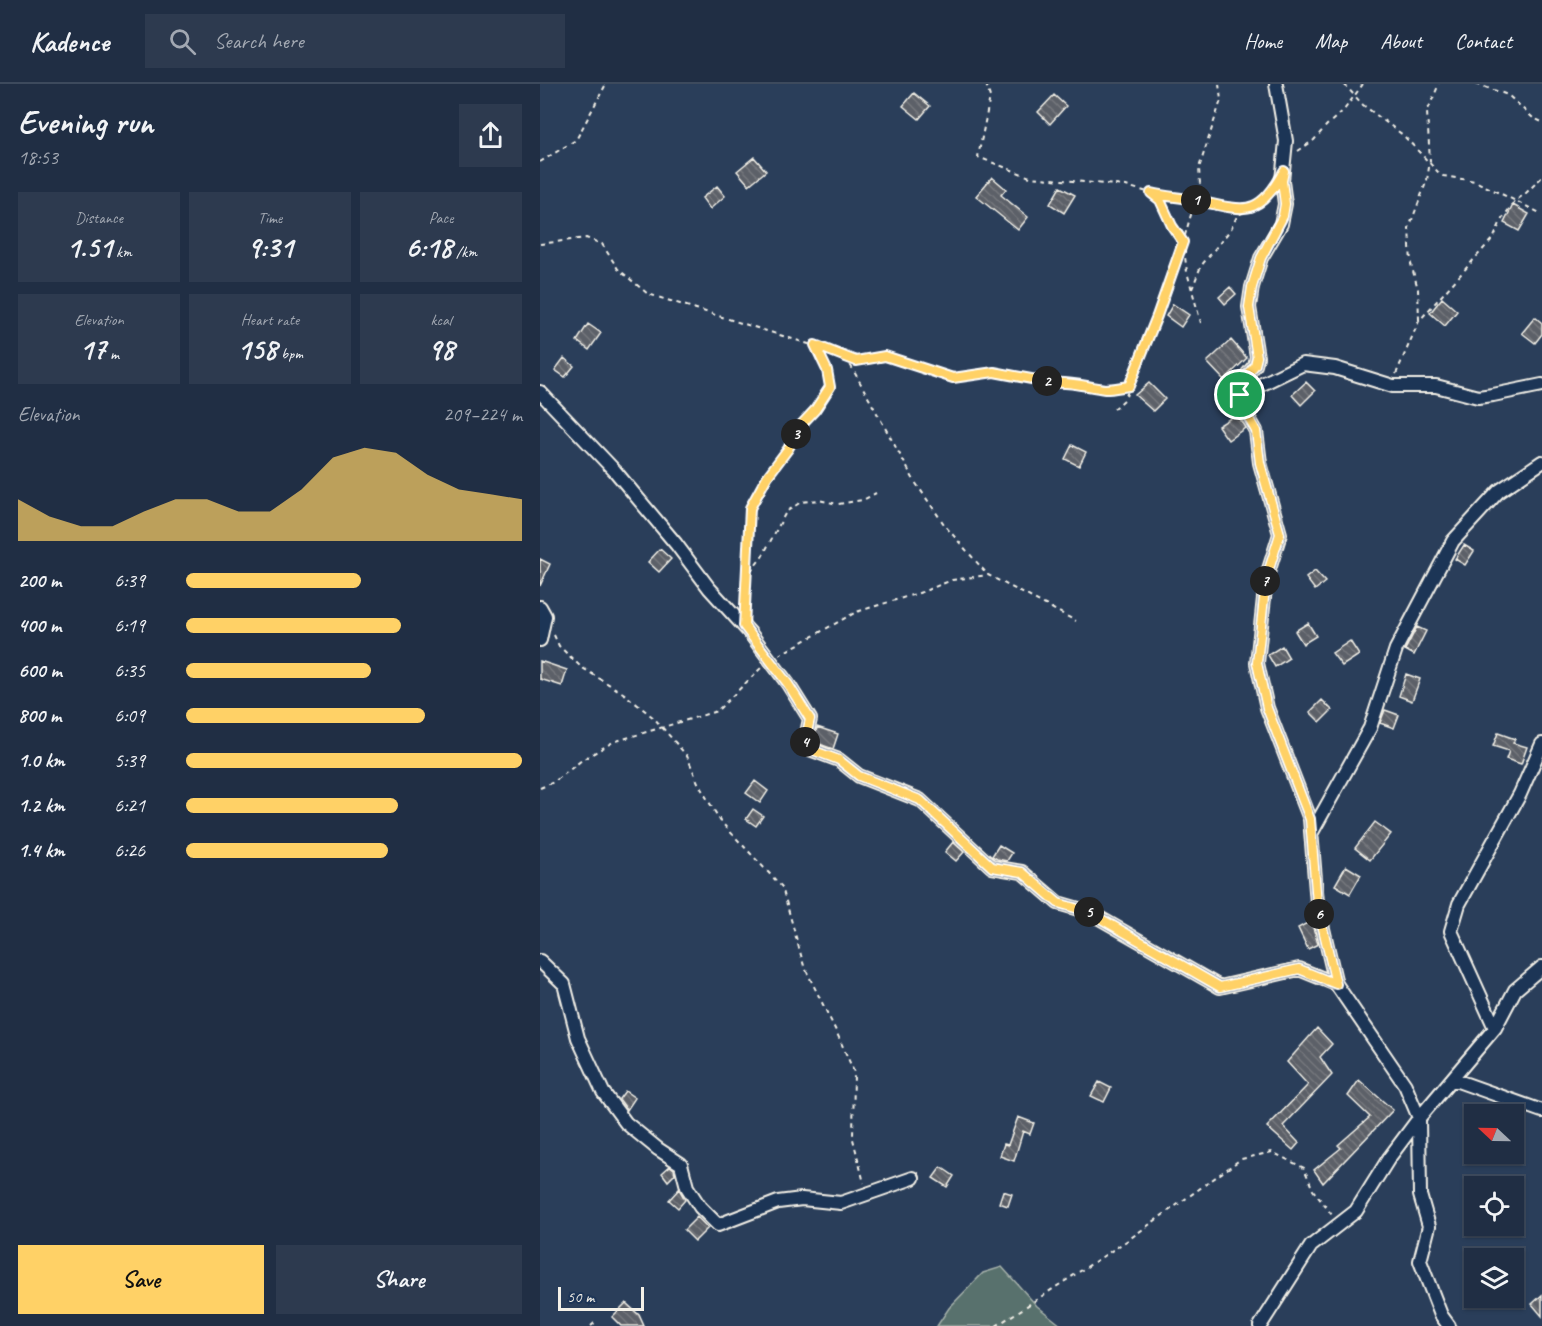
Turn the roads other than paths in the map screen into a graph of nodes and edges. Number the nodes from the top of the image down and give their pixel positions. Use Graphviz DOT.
graph roads {
  1 [pos="1275,84"];
  2 [pos="1542,385"];
  3 [pos="540,392"];
  4 [pos="1240,395"];
  5 [pos="1542,462"];
  6 [pos="542,612"];
  7 [pos="540,640"];
  8 [pos="1542,744"];
  9 [pos="1312,834"];
  10 [pos="540,962"];
  11 [pos="1542,967"];
  12 [pos="1336,984"];
  13 [pos="1495,1028"];
  14 [pos="1452,1079"];
  15 [pos="1542,1111"];
  16 [pos="1419,1118"];
  17 [pos="913,1178"];
  18 [pos="1260,1326"];
  19 [pos="1449,1326"];
  1 -- 4 [label="street"];
  2 -- 4 [label="street"];
  3 -- 12 [label="street"];
  4 -- 9 [label="street"];
  5 -- 9 [label="street"];
  6 -- 7 [label="street"];
  8 -- 13 [label="street"];
  9 -- 12 [label="street"];
  10 -- 17 [label="street"];
  11 -- 13 [label="street"];
  12 -- 16 [label="street"];
  13 -- 14 [label="street"];
  14 -- 15 [label="street"];
  14 -- 16 [label="street"];
  16 -- 18 [label="street"];
  16 -- 19 [label="street"];
}
